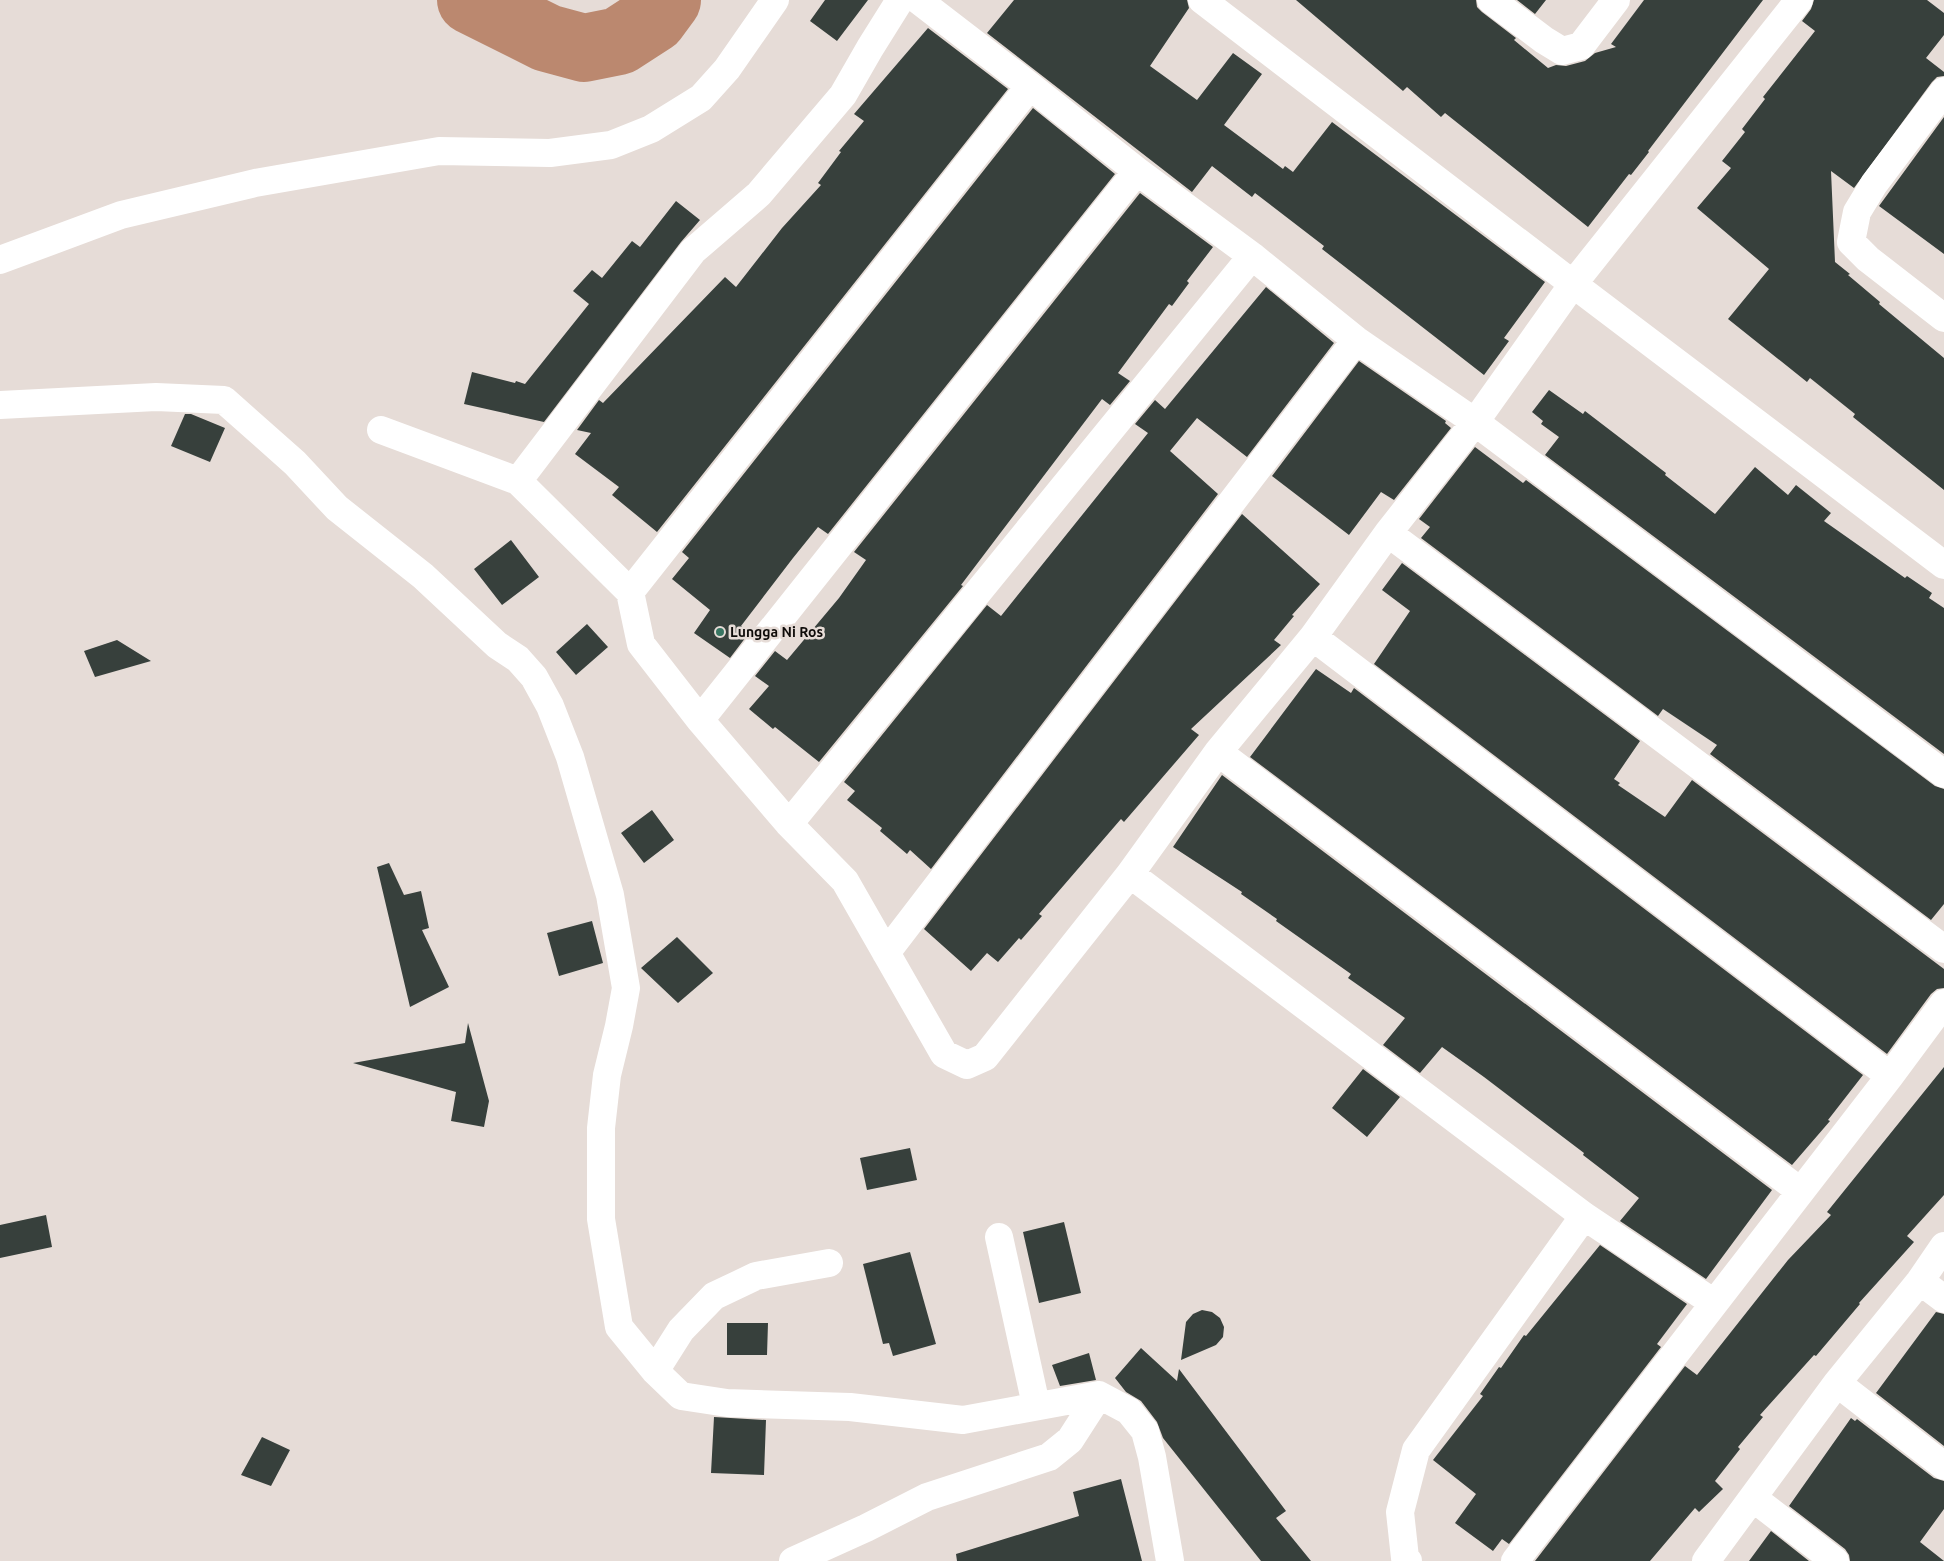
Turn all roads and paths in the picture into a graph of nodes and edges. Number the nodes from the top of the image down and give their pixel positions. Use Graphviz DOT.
graph roads {
  1 [pos="775,0"];
  2 [pos="900,0"];
  3 [pos="918,0"];
  4 [pos="1202,0"];
  5 [pos="1491,0"];
  6 [pos="1616,0"];
  7 [pos="1799,0"];
  8 [pos="1030,86"];
  9 [pos="1944,91"];
  10 [pos="1137,171"];
  11 [pos="1252,256"];
  12 [pos="0,260"];
  13 [pos="1572,284"];
  14 [pos="1944,318"];
  15 [pos="1356,340"];
  16 [pos="0,405"];
  17 [pos="1475,422"];
  18 [pos="380,430"];
  19 [pos="518,480"];
  20 [pos="1388,533"];
  21 [pos="1944,565"];
  22 [pos="630,592"];
  23 [pos="1314,637"];
  24 [pos="700,720"];
  25 [pos="1218,752"];
  26 [pos="1944,774"];
  27 [pos="789,824"];
  28 [pos="1130,874"];
  29 [pos="1944,949"];
  30 [pos="886,953"];
  31 [pos="1944,1003"];
  32 [pos="1890,1076"];
  33 [pos="1800,1190"];
  34 [pos="1584,1216"];
  35 [pos="1000,1237"];
  36 [pos="1944,1246"];
  37 [pos="829,1263"];
  38 [pos="1920,1281"];
  39 [pos="1944,1299"];
  40 [pos="1714,1303"];
  41 [pos="655,1371"];
  42 [pos="1837,1383"];
  43 [pos="1099,1395"];
  44 [pos="1036,1405"];
  45 [pos="1944,1466"];
  46 [pos="1753,1498"];
  47 [pos="793,1561"];
  48 [pos="1170,1561"];
  49 [pos="1408,1561"];
  50 [pos="1515,1561"];
  51 [pos="1706,1561"];
  52 [pos="1835,1561"];
  1 -- 12 [label="street"];
  2 -- 19 [label="street"];
  3 -- 8 [label="street"];
  4 -- 13 [label="street"];
  5 -- 6 [label="street"];
  7 -- 13 [label="street"];
  8 -- 10 [label="street"];
  8 -- 22 [label="street"];
  9 -- 14 [label="street"];
  10 -- 11 [label="street"];
  10 -- 24 [label="street"];
  11 -- 15 [label="street"];
  11 -- 27 [label="street"];
  13 -- 17 [label="street"];
  13 -- 21 [label="street"];
  15 -- 17 [label="street"];
  15 -- 30 [label="street"];
  16 -- 41 [label="street"];
  17 -- 20 [label="street"];
  17 -- 26 [label="street"];
  18 -- 19 [label="street"];
  19 -- 22 [label="street"];
  20 -- 23 [label="street"];
  20 -- 29 [label="street"];
  22 -- 24 [label="street"];
  23 -- 25 [label="street"];
  23 -- 32 [label="street"];
  24 -- 27 [label="street"];
  25 -- 28 [label="street"];
  25 -- 33 [label="street"];
  27 -- 30 [label="street"];
  28 -- 30 [label="street"];
  28 -- 34 [label="street"];
  31 -- 32 [label="street"];
  32 -- 33 [label="street"];
  33 -- 40 [label="street"];
  34 -- 40 [label="street"];
  34 -- 49 [label="street"];
  35 -- 44 [label="street"];
  36 -- 38 [label="street"];
  37 -- 41 [label="street"];
  38 -- 39 [label="street"];
  38 -- 42 [label="street"];
  40 -- 50 [label="street"];
  41 -- 44 [label="street"];
  42 -- 45 [label="street"];
  42 -- 46 [label="street"];
  43 -- 44 [label="street"];
  43 -- 47 [label="street"];
  43 -- 48 [label="street"];
  46 -- 51 [label="street"];
  46 -- 52 [label="street"];
}
